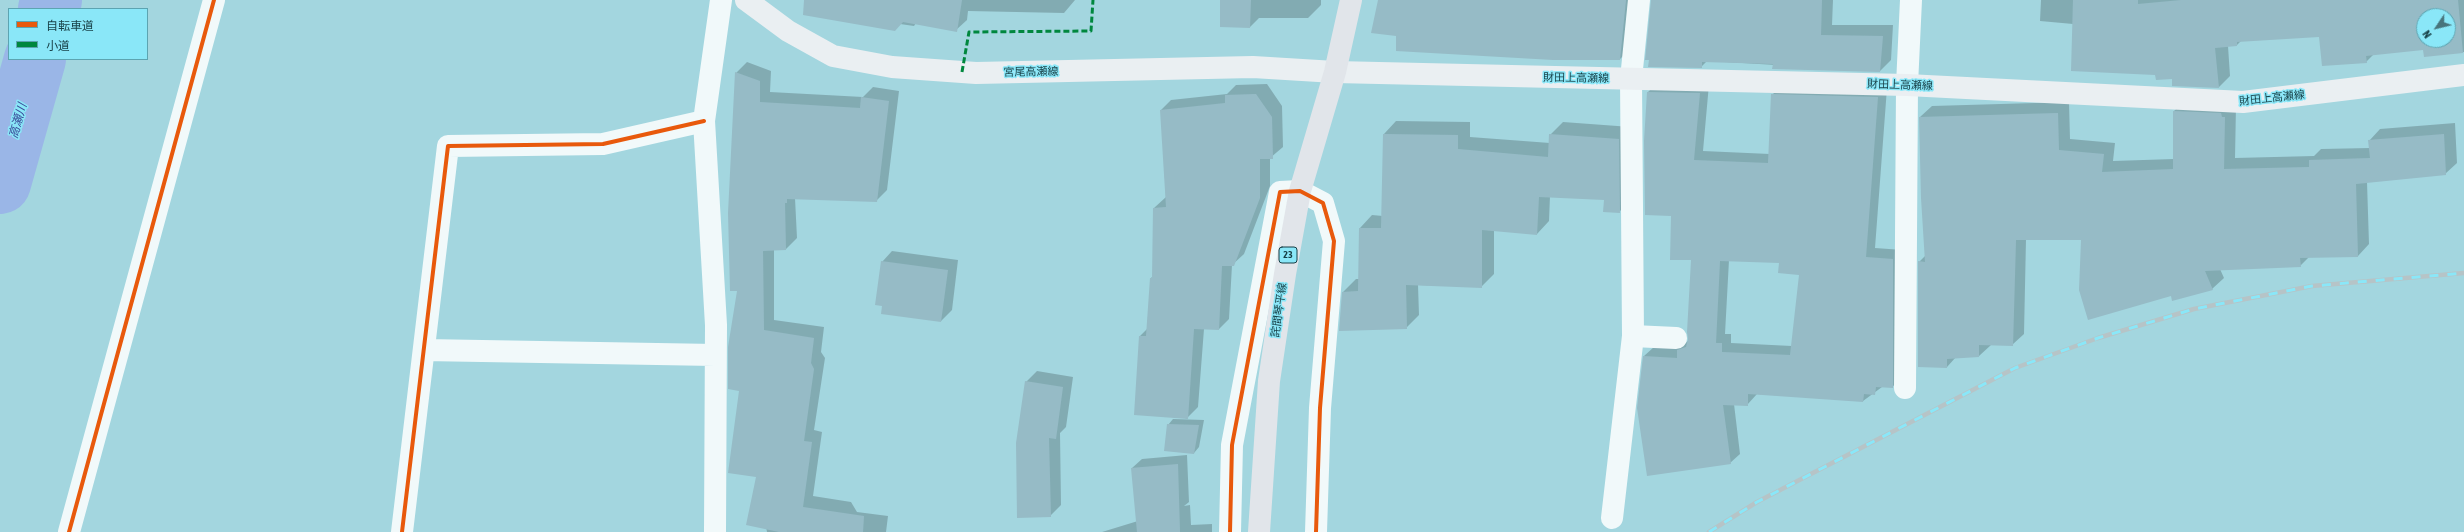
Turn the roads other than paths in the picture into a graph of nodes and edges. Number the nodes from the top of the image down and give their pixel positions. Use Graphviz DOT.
graph roads {
  1 [pos="214,0"];
  2 [pos="721,0"];
  3 [pos="746,0"];
  4 [pos="1351,0"];
  5 [pos="1639,0"];
  6 [pos="1911,0"];
  7 [pos="1334,72"];
  8 [pos="2464,75"];
  9 [pos="1631,79"];
  10 [pos="1907,85"];
  11 [pos="704,121"];
  12 [pos="1300,191"];
  13 [pos="1632,336"];
  14 [pos="1676,338"];
  15 [pos="424,350"];
  16 [pos="715,355"];
  17 [pos="1905,388"];
  18 [pos="1612,518"];
  19 [pos="1258,524"];
  20 [pos="69,532"];
  21 [pos="402,532"];
  22 [pos="715,532"];
  23 [pos="1230,532"];
  24 [pos="1316,532"];
  1 -- 20 [label="street"];
  2 -- 11 [label="street"];
  3 -- 7 [label="main road, 宮尾高瀬線"];
  4 -- 7 [label="main road, 詫間琴平線 / 23"];
  5 -- 9 [label="street"];
  6 -- 10 [label="street"];
  7 -- 9 [label="main road, 財田上高瀬線"];
  7 -- 12 [label="main road, 詫間琴平線 / 23"];
  8 -- 10 [label="main road, 財田上高瀬線"];
  9 -- 10 [label="main road, 財田上高瀬線"];
  9 -- 13 [label="street"];
  10 -- 17 [label="street"];
  11 -- 15 [label="street"];
  11 -- 16 [label="street"];
  12 -- 19 [label="main road, 詫間琴平線 / 23"];
  12 -- 23 [label="street"];
  12 -- 24 [label="street"];
  13 -- 14 [label="street"];
  13 -- 18 [label="street"];
  15 -- 16 [label="street"];
  15 -- 21 [label="street"];
  16 -- 22 [label="street"];
}
